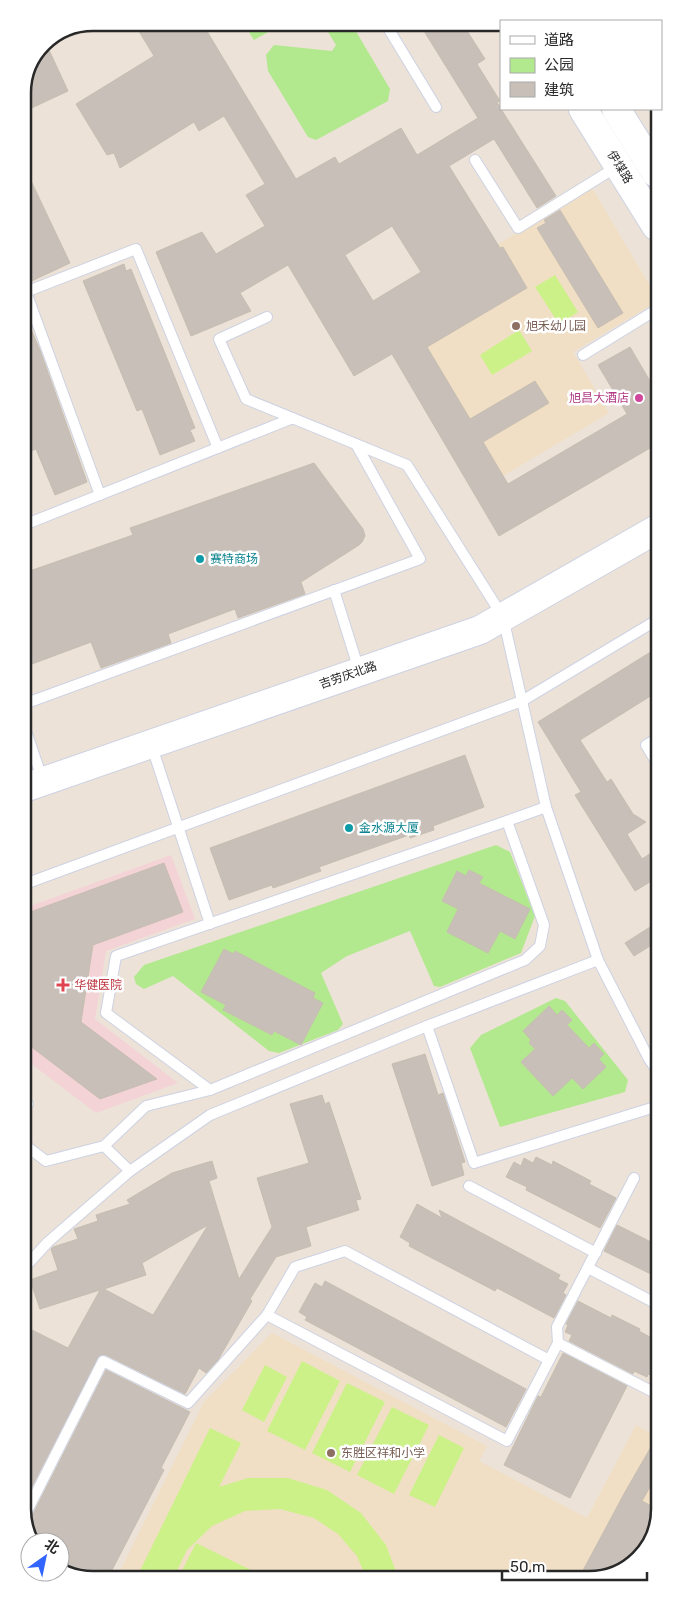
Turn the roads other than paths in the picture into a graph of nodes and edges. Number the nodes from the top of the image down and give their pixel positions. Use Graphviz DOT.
graph roads {
  1 [pos="391,31"];
  2 [pos="436,107"];
  3 [pos="584,110"];
  4 [pos="617,110"];
  5 [pos="475,160"];
  6 [pos="618,165"];
  7 [pos="651,165"];
  8 [pos="651,218"];
  9 [pos="31,291"];
  10 [pos="31,309"];
  11 [pos="651,313"];
  12 [pos="267,316"];
  13 [pos="583,355"];
  14 [pos="293,418"];
  15 [pos="356,444"];
  16 [pos="218,448"];
  17 [pos="100,495"];
  18 [pos="31,522"];
  19 [pos="651,532"];
  20 [pos="334,590"];
  21 [pos="502,617"];
  22 [pos="651,624"];
  23 [pos="360,671"];
  24 [pos="31,701"];
  25 [pos="522,701"];
  26 [pos="651,742"];
  27 [pos="150,744"];
  28 [pos="651,753"];
  29 [pos="31,766"];
  30 [pos="34,784"];
  31 [pos="546,807"];
  32 [pos="507,821"];
  33 [pos="178,828"];
  34 [pos="31,882"];
  35 [pos="210,924"];
  36 [pos="598,960"];
  37 [pos="427,1026"];
  38 [pos="649,1059"];
  39 [pos="651,1062"];
  40 [pos="210,1090"];
  41 [pos="651,1108"];
  42 [pos="104,1146"];
  43 [pos="31,1150"];
  44 [pos="130,1171"];
  45 [pos="634,1178"];
  46 [pos="469,1186"];
  47 [pos="596,1253"];
  48 [pos="31,1261"];
  49 [pos="588,1268"];
  50 [pos="651,1301"];
  51 [pos="267,1315"];
  52 [pos="558,1342"];
  53 [pos="549,1360"];
  54 [pos="651,1391"];
  55 [pos="31,1503"];
  1 -- 2 [label="lane"];
  3 -- 6 [label="main road, 伊煤路"];
  4 -- 7 [label="main road"];
  5 -- 6 [label="lane"];
  6 -- 8 [label="main road, 伊煤路"];
  9 -- 16 [label="lane"];
  10 -- 17 [label="lane"];
  11 -- 13 [label="lane"];
  12 -- 14 [label="lane"];
  14 -- 15 [label="lane"];
  14 -- 16 [label="lane"];
  15 -- 20 [label="lane"];
  15 -- 21 [label="lane"];
  16 -- 17 [label="lane"];
  17 -- 18 [label="lane"];
  19 -- 21 [label="main road, 吉劳庆北路"];
  20 -- 23 [label="lane"];
  20 -- 24 [label="lane"];
  21 -- 23 [label="main road, 吉劳庆北路"];
  21 -- 25 [label="lane"];
  22 -- 25 [label="lane"];
  23 -- 27 [label="main road, 吉劳庆北路"];
  25 -- 31 [label="lane"];
  25 -- 33 [label="lane"];
  26 -- 28 [label="lane"];
  27 -- 30 [label="main road, 吉劳庆北路"];
  27 -- 33 [label="lane"];
  29 -- 30 [label="lane"];
  31 -- 32 [label="lane"];
  31 -- 36 [label="lane"];
  32 -- 35 [label="lane"];
  32 -- 40 [label="lane"];
  33 -- 34 [label="lane"];
  33 -- 35 [label="lane"];
  35 -- 40 [label="lane"];
  36 -- 37 [label="lane"];
  36 -- 38 [label="lane"];
  37 -- 41 [label="lane"];
  37 -- 44 [label="lane"];
  38 -- 39 [label="lane"];
  40 -- 42 [label="lane"];
  42 -- 43 [label="lane"];
  42 -- 44 [label="lane"];
  44 -- 48 [label="lane"];
  45 -- 47 [label="lane"];
  46 -- 47 [label="lane"];
  47 -- 49 [label="lane"];
  49 -- 50 [label="lane"];
  49 -- 52 [label="lane"];
  51 -- 53 [label="lane"];
  51 -- 53 [label="lane"];
  51 -- 55 [label="lane"];
  52 -- 53 [label="lane"];
  52 -- 54 [label="lane"];
}
